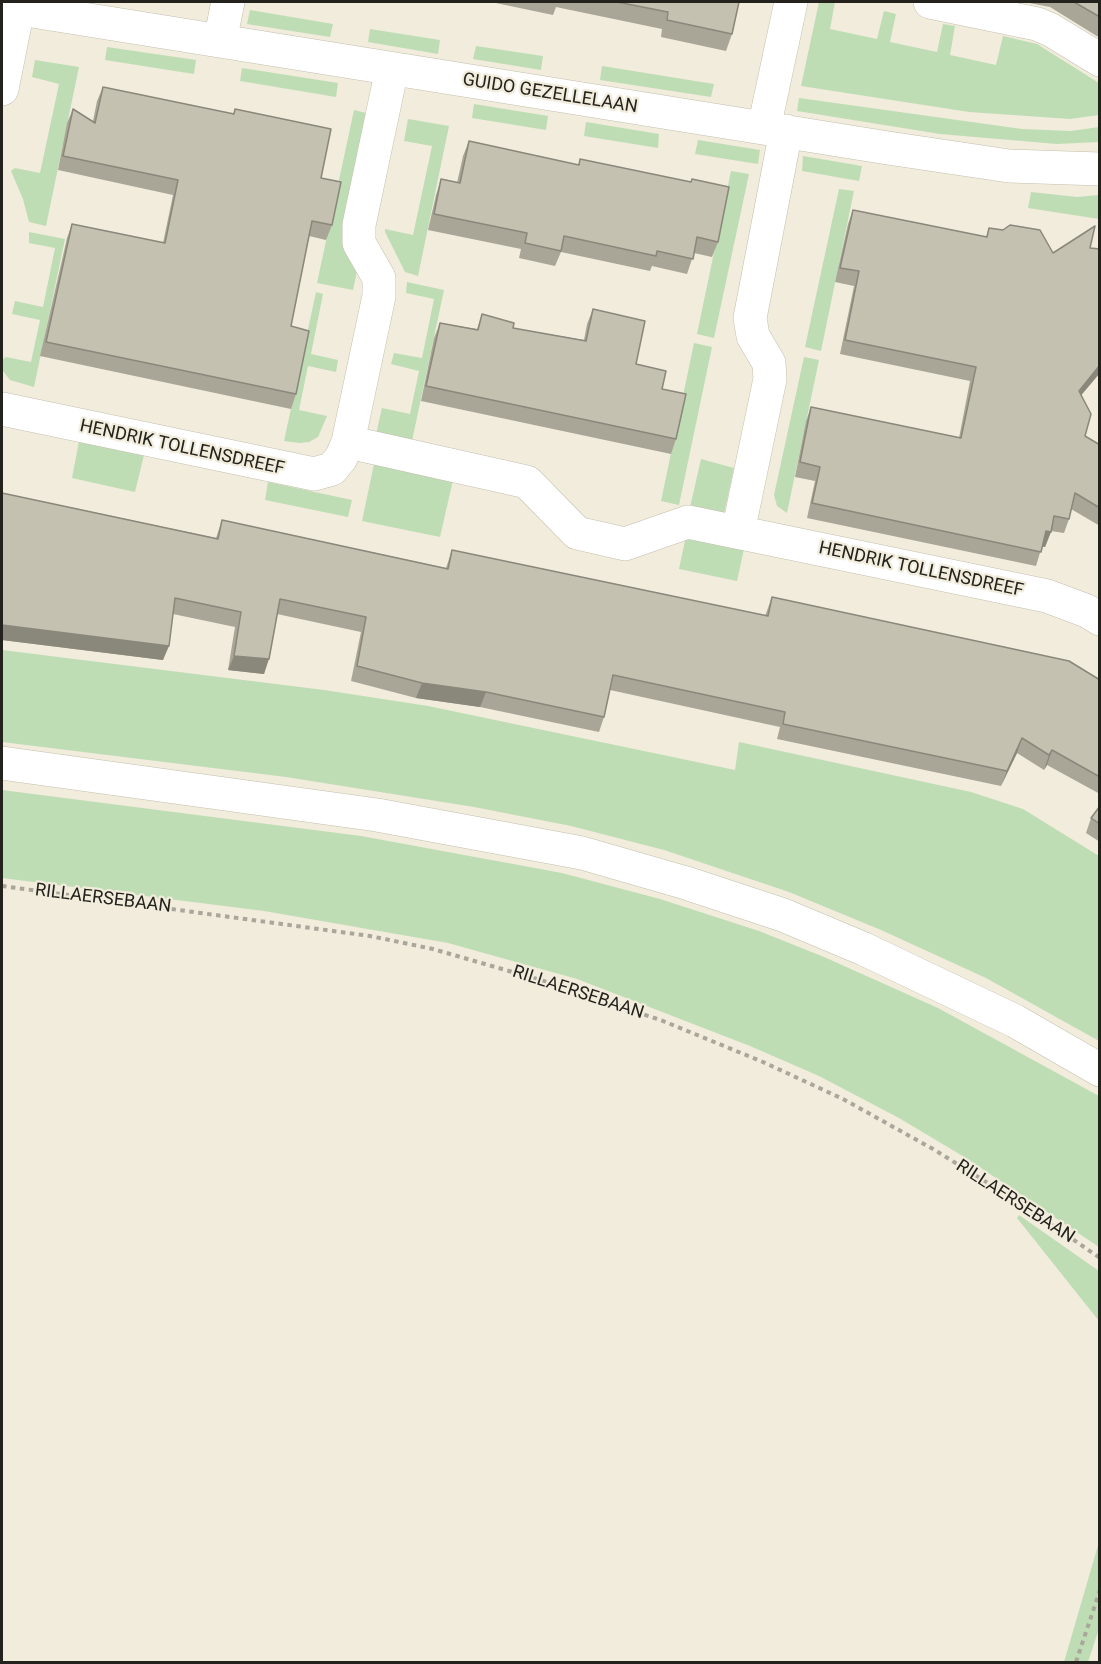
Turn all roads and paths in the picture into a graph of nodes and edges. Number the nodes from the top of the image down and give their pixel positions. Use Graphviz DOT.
graph roads {
  1 [pos="228,2"];
  2 [pos="791,2"];
  3 [pos="930,2"];
  4 [pos="10,8"];
  5 [pos="220,41"];
  6 [pos="1100,60"];
  7 [pos="392,69"];
  8 [pos="2,89"];
  9 [pos="775,130"];
  10 [pos="1100,169"];
  11 [pos="2,409"];
  12 [pos="348,442"];
  13 [pos="738,532"];
  14 [pos="1100,619"];
  15 [pos="2,763"];
  16 [pos="2,886"];
  17 [pos="1100,1070"];
  18 [pos="1100,1258"];
  19 [pos="1100,1590"];
  20 [pos="1076,1662"];
  1 -- 5 [label="street"];
  2 -- 9 [label="street"];
  3 -- 6 [label="street"];
  4 -- 5 [label="street, GUIDO GEZELLELAAN"];
  4 -- 8 [label="street"];
  5 -- 7 [label="street, GUIDO GEZELLELAAN"];
  7 -- 9 [label="street, GUIDO GEZELLELAAN"];
  7 -- 12 [label="street, HENDRIK TOLLENSDREEF"];
  9 -- 10 [label="street, GUIDO GEZELLELAAN"];
  9 -- 13 [label="street"];
  11 -- 12 [label="street, HENDRIK TOLLENSDREEF"];
  12 -- 13 [label="street, HENDRIK TOLLENSDREEF"];
  13 -- 14 [label="street, HENDRIK TOLLENSDREEF"];
  15 -- 17 [label="street"];
  16 -- 18 [label="path, RILLAERSEBAAN"];
  19 -- 20 [label="path"];
}
